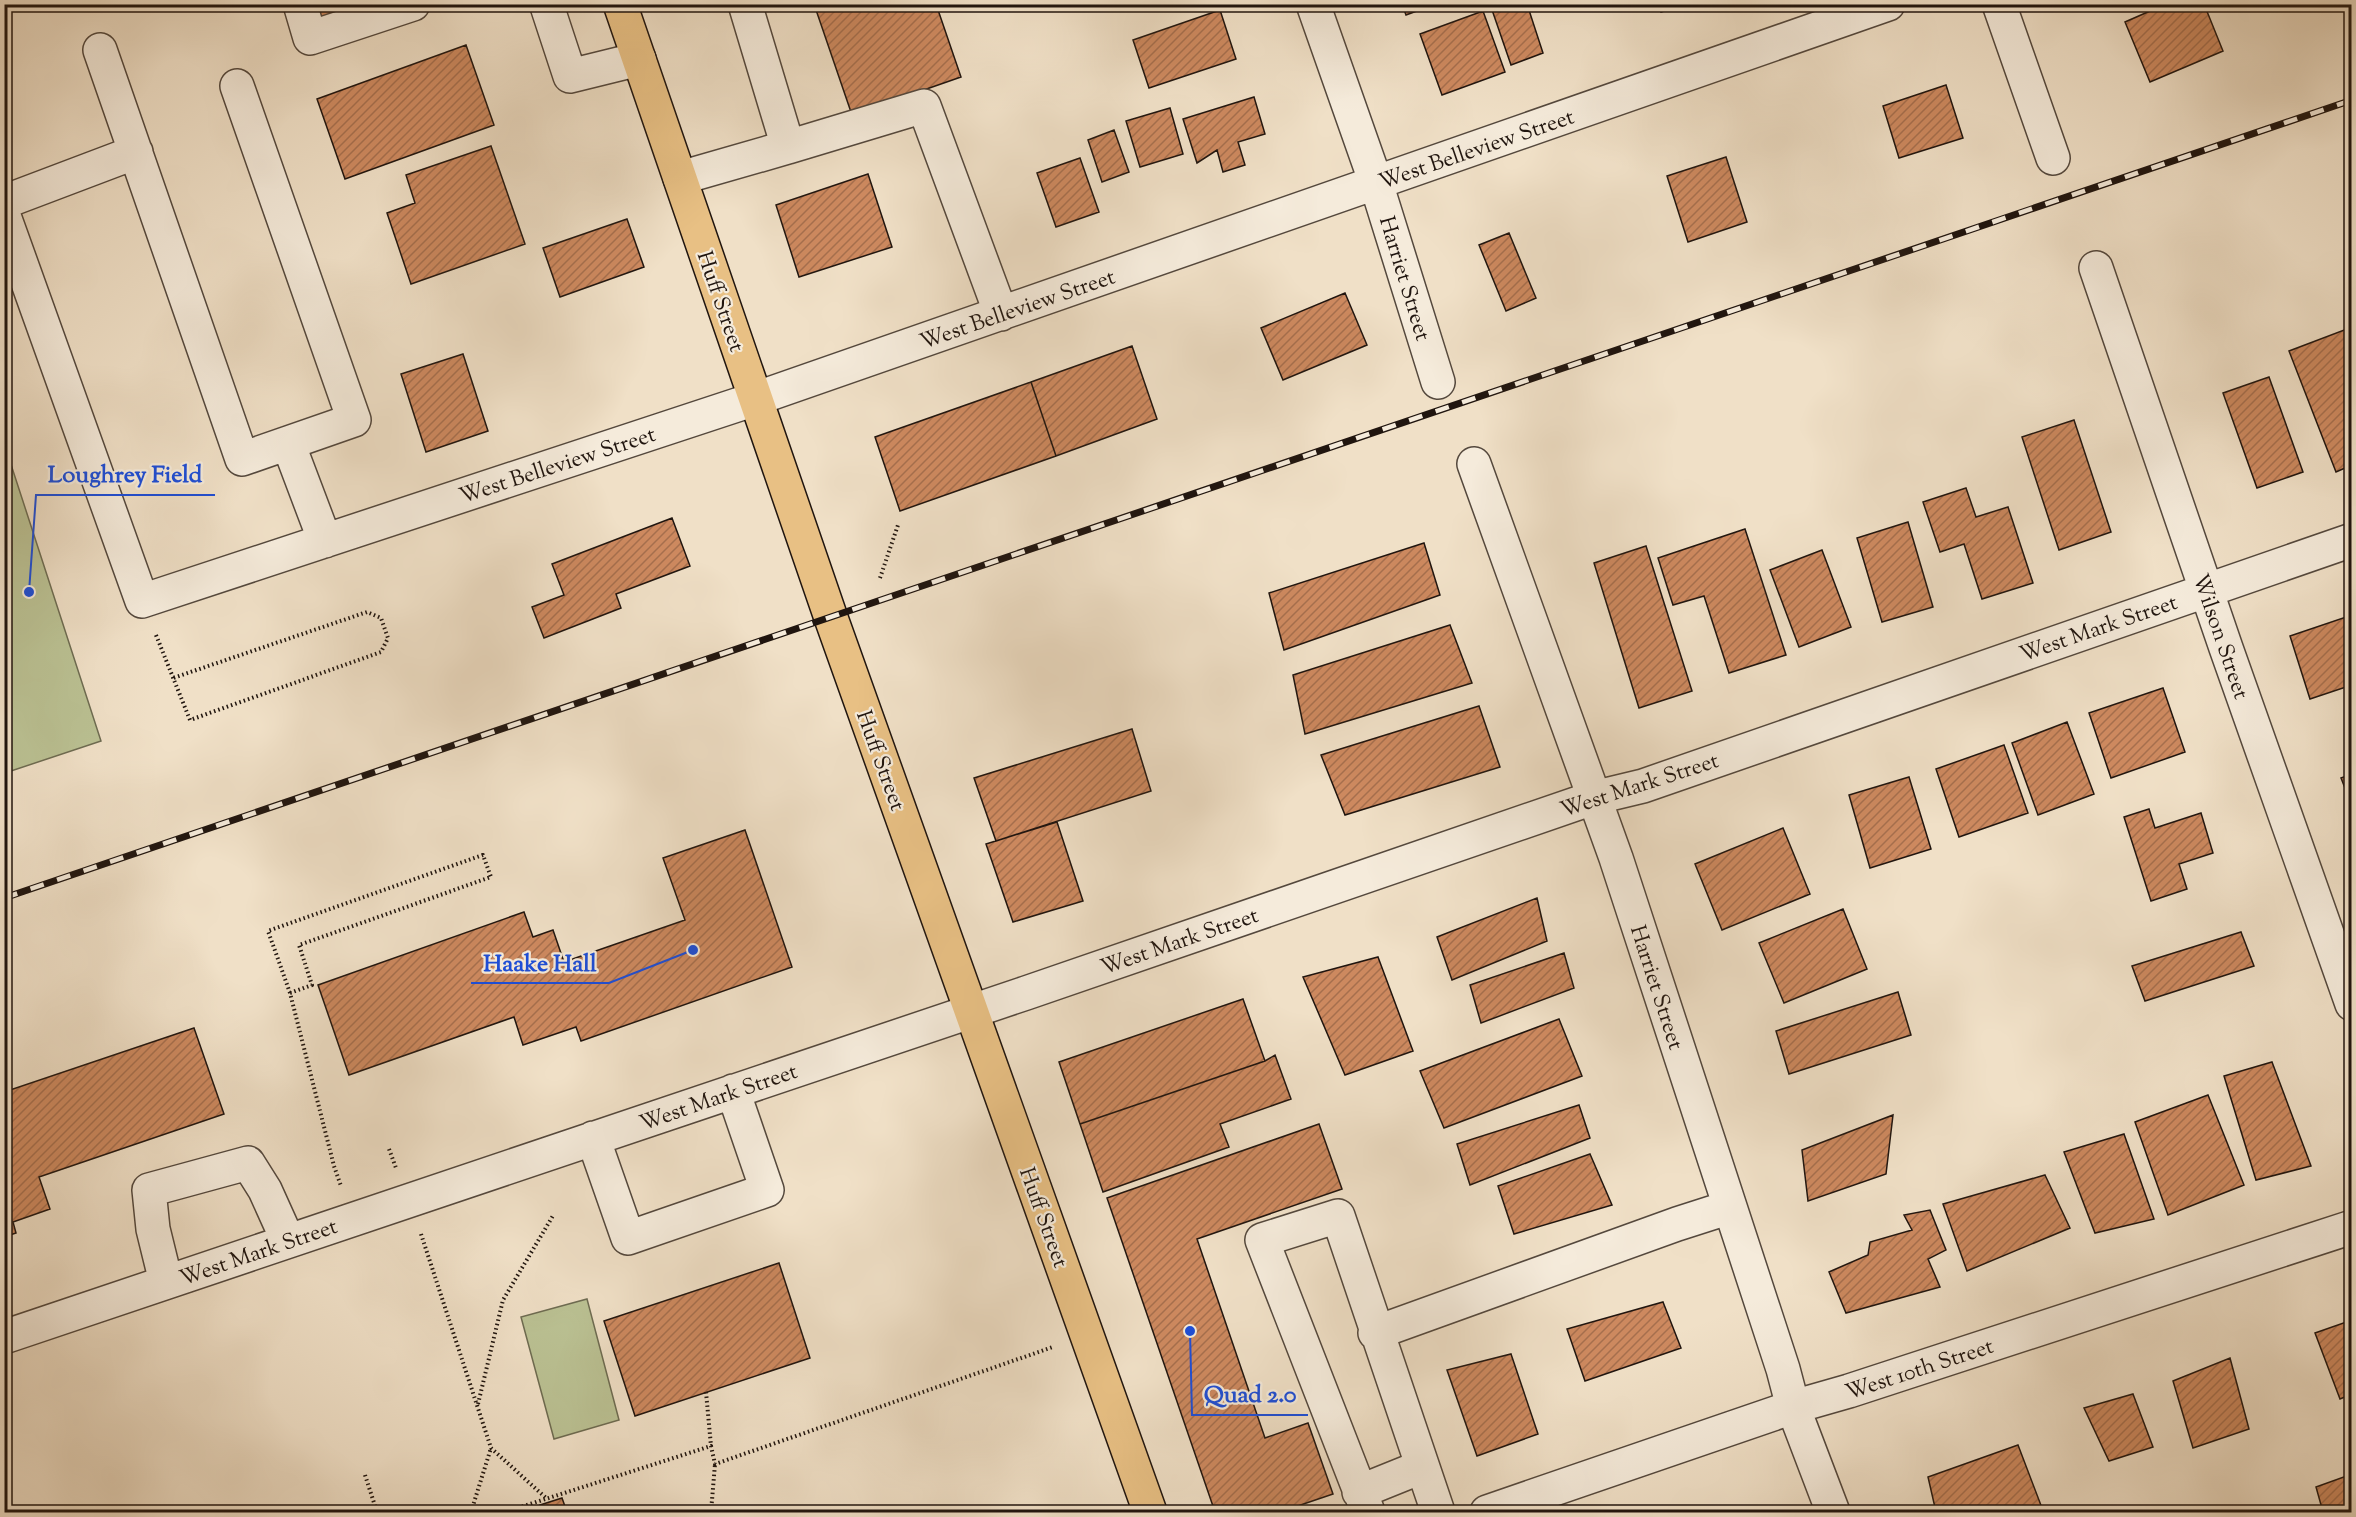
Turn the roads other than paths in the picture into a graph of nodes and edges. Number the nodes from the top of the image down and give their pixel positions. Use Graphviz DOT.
graph roads {
  1 [pos="300,4"];
  2 [pos="413,4"];
  3 [pos="620,4"];
  4 [pos="745,4"];
  5 [pos="1313,4"];
  6 [pos="1888,4"];
  7 [pos="1999,4"];
  8 [pos="548,5"];
  9 [pos="368,11"];
  10 [pos="100,50"];
  11 [pos="639,59"];
  12 [pos="237,86"];
  13 [pos="788,147"];
  14 [pos="136,153"];
  15 [pos="2054,158"];
  16 [pos="680,178"];
  17 [pos="1376,183"];
  18 [pos="4,201"];
  19 [pos="4,216"];
  20 [pos="2096,268"];
  21 [pos="1001,314"];
  22 [pos="1438,382"];
  23 [pos="755,399"];
  24 [pos="288,443"];
  25 [pos="1474,464"];
  26 [pos="2352,540"];
  27 [pos="325,541"];
  28 [pos="2206,589"];
  29 [pos="1593,798"];
  30 [pos="2352,1004"];
  31 [pos="972,1011"];
  32 [pos="733,1091"];
  33 [pos="593,1138"];
  34 [pos="1730,1207"];
  35 [pos="2352,1227"];
  36 [pos="288,1241"];
  37 [pos="166,1282"];
  38 [pos="1376,1333"];
  39 [pos="4,1337"];
  40 [pos="1794,1407"];
  41 [pos="1421,1467"];
  42 [pos="1364,1502"];
  43 [pos="1150,1512"];
  44 [pos="1438,1512"];
  45 [pos="1487,1512"];
  46 [pos="1833,1512"];
  1 -- 9 [label="street"];
  2 -- 9 [label="street"];
  3 -- 11 [label="main road, Huff Street"];
  4 -- 13 [label="street"];
  5 -- 17 [label="street, Harriet Street"];
  6 -- 17 [label="street, West Belleview Street"];
  7 -- 15 [label="street"];
  8 -- 11 [label="street"];
  10 -- 14 [label="street"];
  11 -- 16 [label="main road, Huff Street"];
  12 -- 24 [label="street"];
  13 -- 16 [label="street"];
  13 -- 21 [label="street"];
  14 -- 18 [label="street"];
  14 -- 24 [label="street"];
  16 -- 23 [label="main road, Huff Street"];
  17 -- 21 [label="street, West Belleview Street"];
  17 -- 22 [label="street, Harriet Street"];
  19 -- 27 [label="street, West Belleview Street"];
  20 -- 28 [label="street, Wilson Street"];
  21 -- 23 [label="street, West Belleview Street"];
  23 -- 27 [label="street, West Belleview Street"];
  23 -- 31 [label="main road, Huff Street"];
  24 -- 27 [label="street"];
  25 -- 29 [label="street, Harriet Street"];
  26 -- 28 [label="street, West Mark Street"];
  28 -- 29 [label="street, West Mark Street"];
  28 -- 30 [label="street, Wilson Street"];
  29 -- 31 [label="street, West Mark Street"];
  29 -- 34 [label="street, Harriet Street"];
  31 -- 32 [label="street, West Mark Street"];
  31 -- 43 [label="main road, Huff Street"];
  32 -- 33 [label="street, West Mark Street"];
  32 -- 33 [label="street"];
  33 -- 36 [label="street, West Mark Street"];
  34 -- 38 [label="street"];
  34 -- 40 [label="street, Harriet Street"];
  35 -- 40 [label="street, West 10th Street"];
  36 -- 37 [label="street, West Mark Street"];
  36 -- 37 [label="street"];
  37 -- 39 [label="street, West Mark Street"];
  38 -- 41 [label="street"];
  38 -- 42 [label="street"];
  40 -- 45 [label="street, West 10th Street"];
  40 -- 46 [label="street, Harriet Street"];
  41 -- 42 [label="street"];
  41 -- 44 [label="street"];
}
